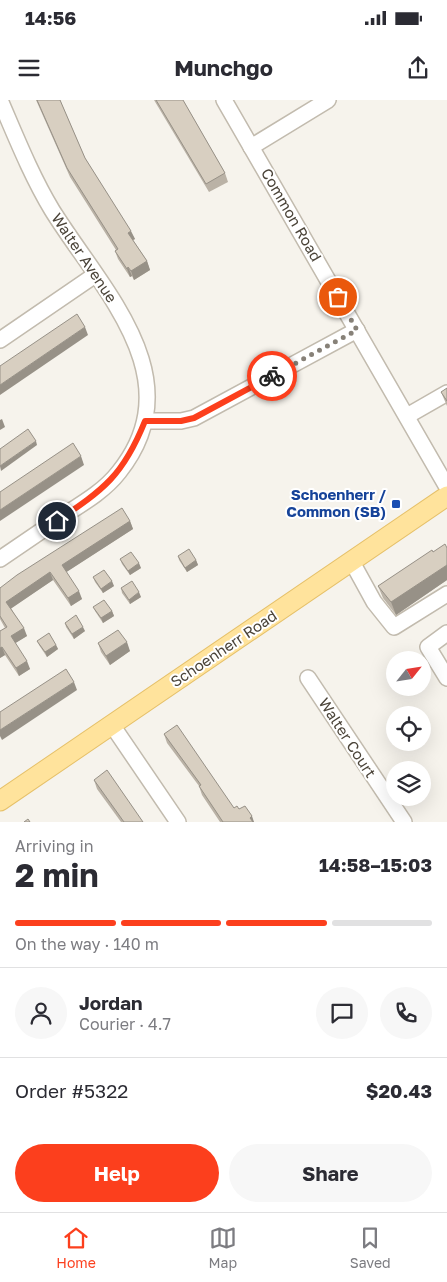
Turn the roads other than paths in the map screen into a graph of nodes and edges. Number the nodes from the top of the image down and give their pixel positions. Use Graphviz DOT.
graph roads {
  1 [pos="0,100"];
  2 [pos="224,100"];
  3 [pos="328,100"];
  4 [pos="251,147"];
  5 [pos="95,276"];
  6 [pos="357,330"];
  7 [pos="0,340"];
  8 [pos="447,393"];
  9 [pos="408,416"];
  10 [pos="145,421"];
  11 [pos="447,487"];
  12 [pos="447,496"];
  13 [pos="0,559"];
  14 [pos="352,562"];
  15 [pos="447,594"];
  16 [pos="447,633"];
  17 [pos="308,678"];
  18 [pos="447,678"];
  19 [pos="112,725"];
  20 [pos="0,801"];
  21 [pos="178,822"];
  22 [pos="404,822"];
  1 -- 5 [label="street, Walter Avenue"];
  2 -- 4 [label="street, Common Road"];
  3 -- 4 [label="street"];
  4 -- 6 [label="street, Common Road"];
  5 -- 7 [label="street"];
  5 -- 10 [label="street, Walter Avenue"];
  6 -- 9 [label="street, Common Road"];
  6 -- 10 [label="street"];
  8 -- 9 [label="street"];
  9 -- 11 [label="street, Common Road"];
  10 -- 13 [label="street"];
  12 -- 14 [label="main road, Schoenherr Road"];
  14 -- 15 [label="street"];
  14 -- 19 [label="main road, Schoenherr Road"];
  16 -- 18 [label="street"];
  17 -- 22 [label="street, Walter Court"];
  19 -- 20 [label="main road, Schoenherr Road"];
  19 -- 21 [label="street"];
}
